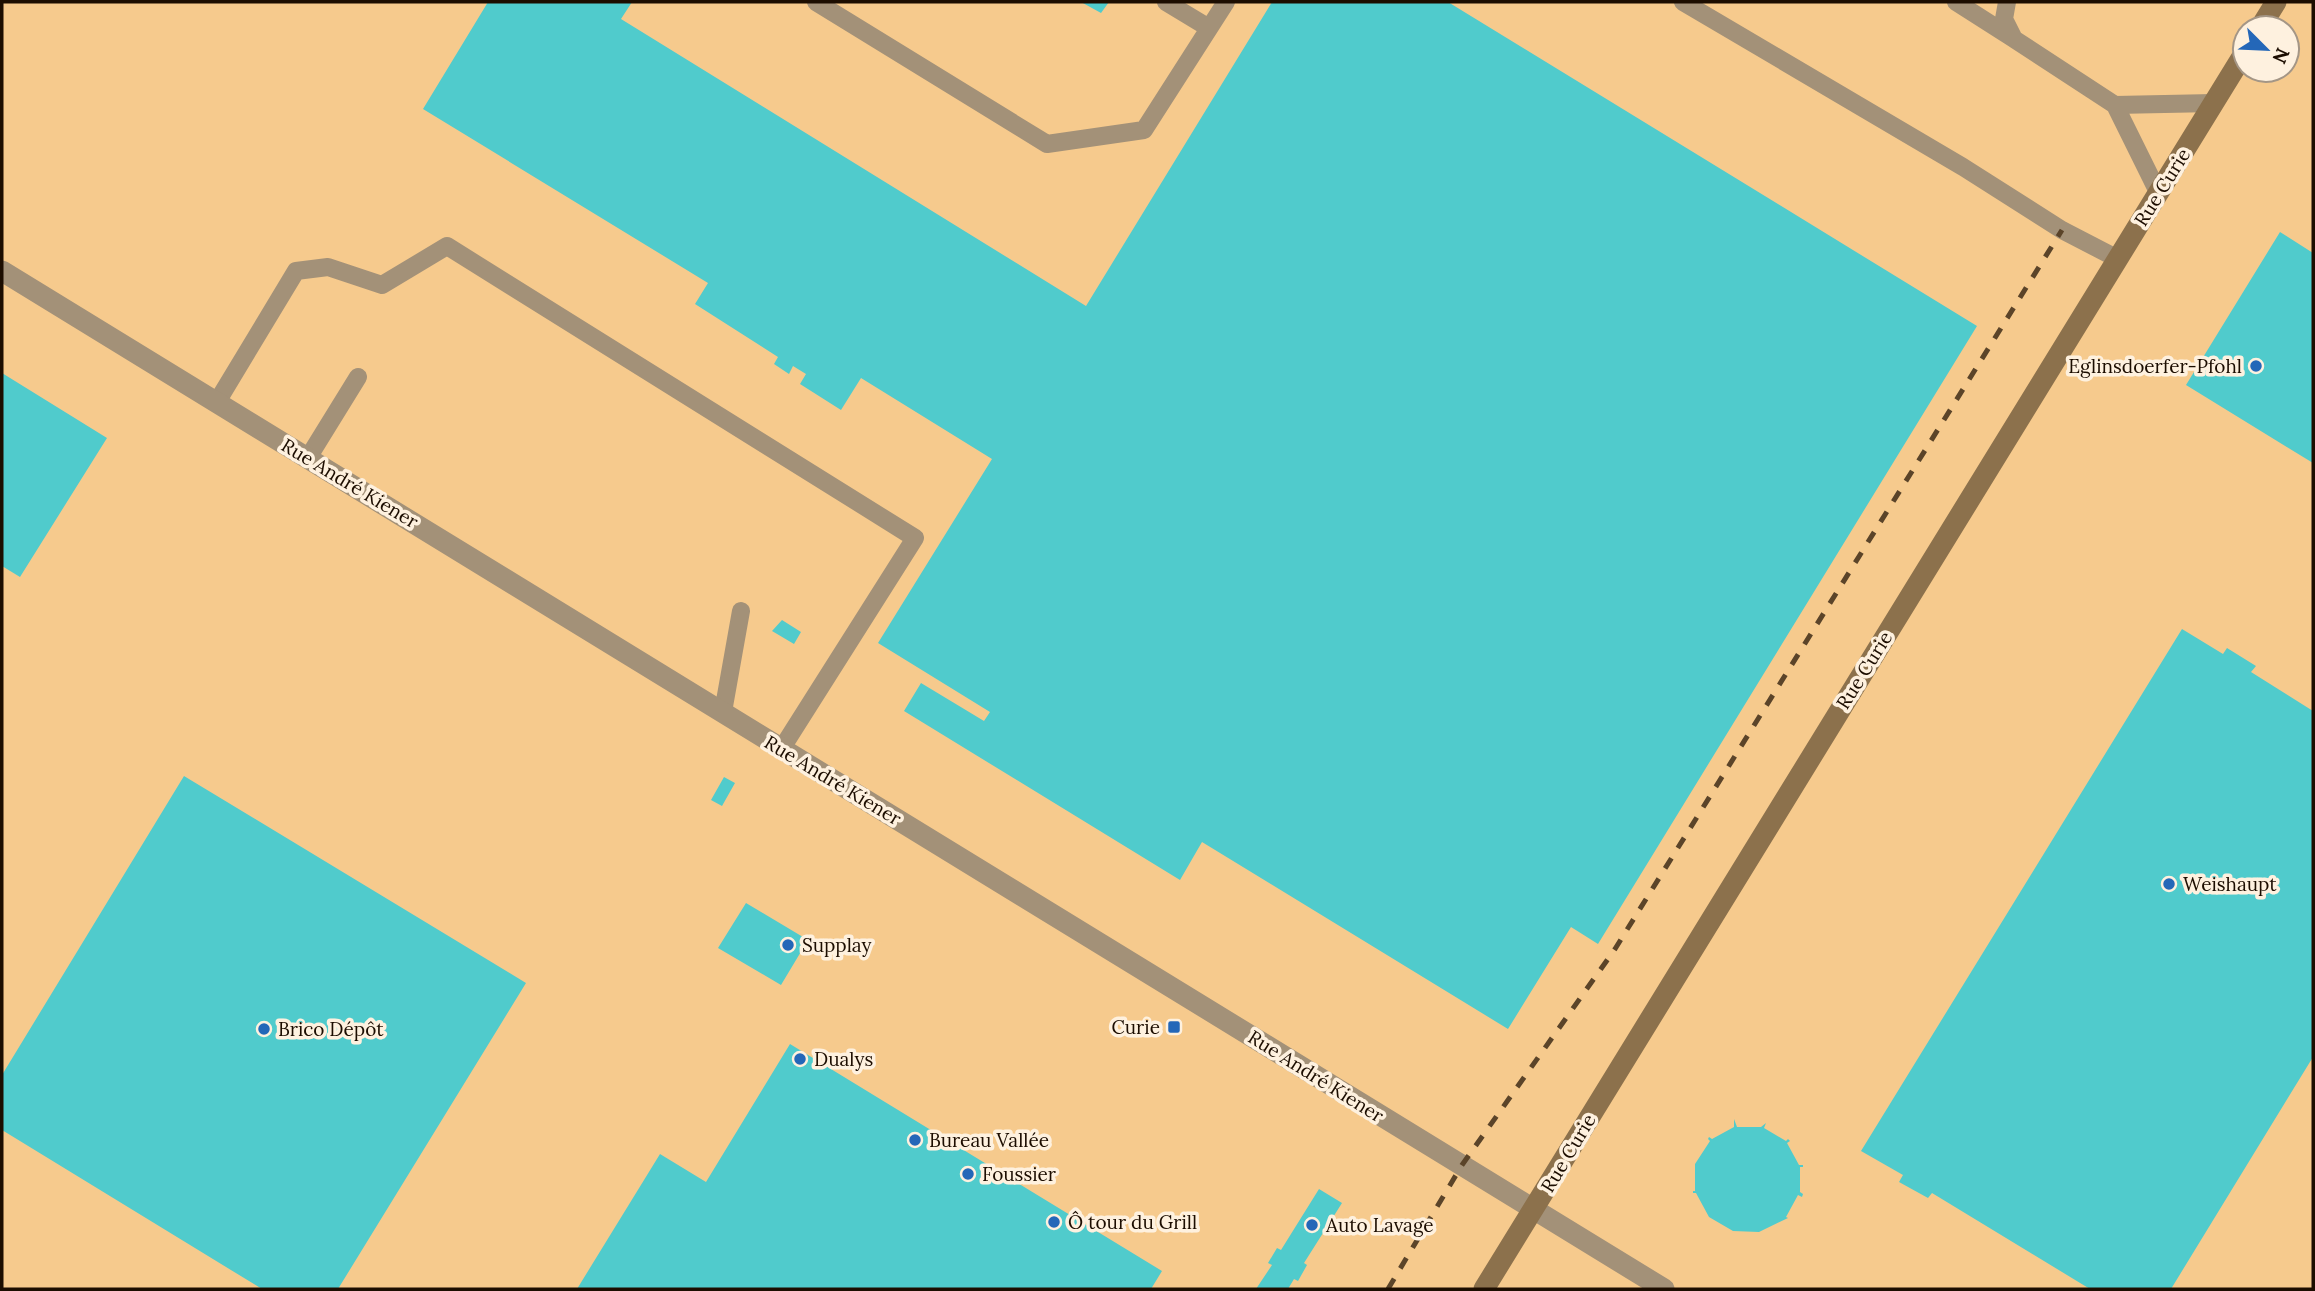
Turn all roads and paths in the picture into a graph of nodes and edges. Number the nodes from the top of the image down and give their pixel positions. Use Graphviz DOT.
graph roads {
  1 [pos="816,2"];
  2 [pos="1166,2"];
  3 [pos="1226,2"];
  4 [pos="1683,2"];
  5 [pos="1956,2"];
  6 [pos="2007,2"];
  7 [pos="1209,28"];
  8 [pos="2014,39"];
  9 [pos="2231,75"];
  10 [pos="2214,103"];
  11 [pos="2115,105"];
  12 [pos="2158,192"];
  13 [pos="2118,259"];
  14 [pos="2,271"];
  15 [pos="358,377"];
  16 [pos="217,402"];
  17 [pos="308,458"];
  18 [pos="741,611"];
  19 [pos="723,712"];
  20 [pos="782,748"];
  21 [pos="1534,1209"];
  22 [pos="1484,1289"];
  23 [pos="1664,1289"];
  1 -- 7 [label="lane"];
  2 -- 7 [label="lane"];
  3 -- 7 [label="lane"];
  4 -- 13 [label="lane"];
  5 -- 8 [label="lane"];
  6 -- 8 [label="lane"];
  8 -- 11 [label="lane"];
  9 -- 10 [label="main road, Rue Curie"];
  10 -- 11 [label="lane"];
  10 -- 12 [label="main road, Rue Curie"];
  11 -- 12 [label="lane"];
  12 -- 13 [label="main road, Rue Curie"];
  13 -- 21 [label="main road, Rue Curie"];
  14 -- 16 [label="street, Rue André Kiener"];
  15 -- 17 [label="lane"];
  16 -- 17 [label="street, Rue André Kiener"];
  16 -- 20 [label="lane"];
  17 -- 19 [label="street, Rue André Kiener"];
  18 -- 19 [label="lane"];
  19 -- 20 [label="street, Rue André Kiener"];
  20 -- 21 [label="street, Rue André Kiener"];
  21 -- 22 [label="main road, Rue Curie"];
  21 -- 23 [label="street, Rue André Kiener"];
}
